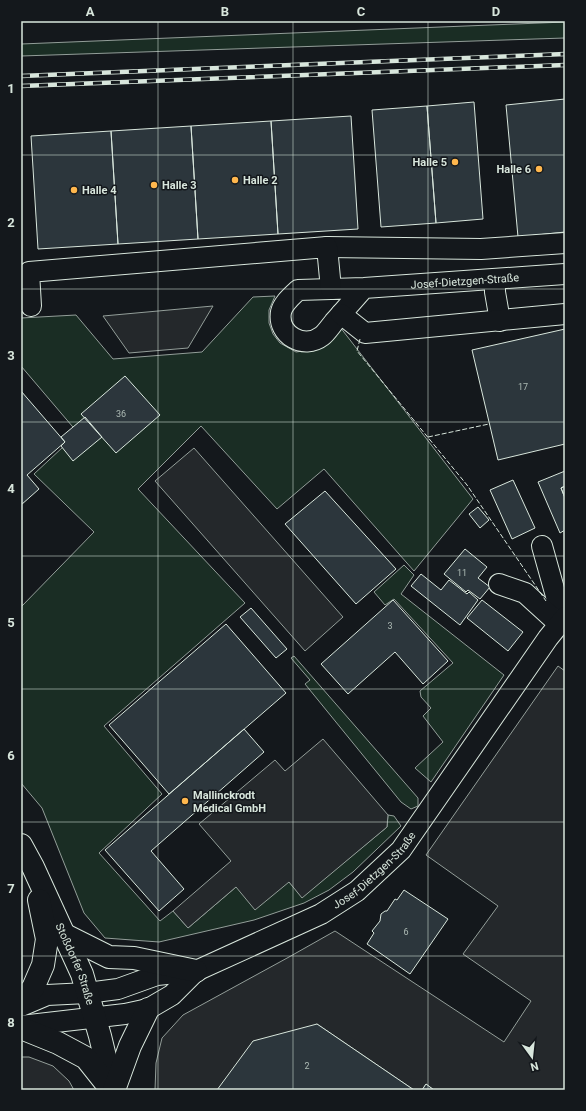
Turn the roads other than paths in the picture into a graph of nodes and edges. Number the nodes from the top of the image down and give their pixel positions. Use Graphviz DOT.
graph roads {
  1 [pos="565,243"];
  2 [pos="545,244"];
  3 [pos="327,247"];
  4 [pos="481,249"];
  5 [pos="556,274"];
  6 [pos="489,279"];
  7 [pos="364,288"];
  8 [pos="331,289"];
  9 [pos="31,306"];
  10 [pos="341,314"];
  11 [pos="565,314"];
  12 [pos="500,321"];
  13 [pos="542,546"];
  14 [pos="499,584"];
  15 [pos="565,603"];
  16 [pos="562,621"];
  17 [pos="21,845"];
  18 [pos="33,868"];
  19 [pos="65,935"];
  20 [pos="196,971"];
  21 [pos="87,993"];
  22 [pos="21,1002"];
  23 [pos="21,1006"];
  24 [pos="148,1009"];
  25 [pos="94,1017"];
  26 [pos="21,1027"];
  27 [pos="113,1090"];
  1 -- 2 [label="street"];
  2 -- 4 [label="street"];
  2 -- 5 [label="street"];
  3 -- 4 [label="street"];
  3 -- 8 [label="street"];
  3 -- 9 [label="street"];
  4 -- 6 [label="street"];
  5 -- 6 [label="street, Josef-Dietzgen-Straße"];
  6 -- 7 [label="street, Josef-Dietzgen-Straße"];
  6 -- 12 [label="street"];
  7 -- 8 [label="street, Josef-Dietzgen-Straße"];
  7 -- 10 [label="street, Josef-Dietzgen-Straße"];
  8 -- 10 [label="street, Josef-Dietzgen-Straße"];
  10 -- 12 [label="street"];
  11 -- 12 [label="street"];
  13 -- 15 [label="street"];
  14 -- 16 [label="street"];
  16 -- 20 [label="street, Josef-Dietzgen-Straße"];
  17 -- 18 [label="main road, Stoßdorfer Straße"];
  18 -- 19 [label="main road, Stoßdorfer Straße"];
  18 -- 22 [label="main road"];
  19 -- 20 [label="main road"];
  19 -- 21 [label="main road, Stoßdorfer Straße"];
  20 -- 21 [label="street, Josef-Dietzgen-Straße"];
  20 -- 24 [label="street"];
  21 -- 23 [label="street, Josef-Dietzgen-Straße"];
  21 -- 25 [label="main road, Stoßdorfer Straße"];
  24 -- 25 [label="street"];
  24 -- 27 [label="main road"];
  25 -- 26 [label="street"];
  25 -- 27 [label="main road, Stoßdorfer Straße"];
  26 -- 27 [label="main road"];
}
